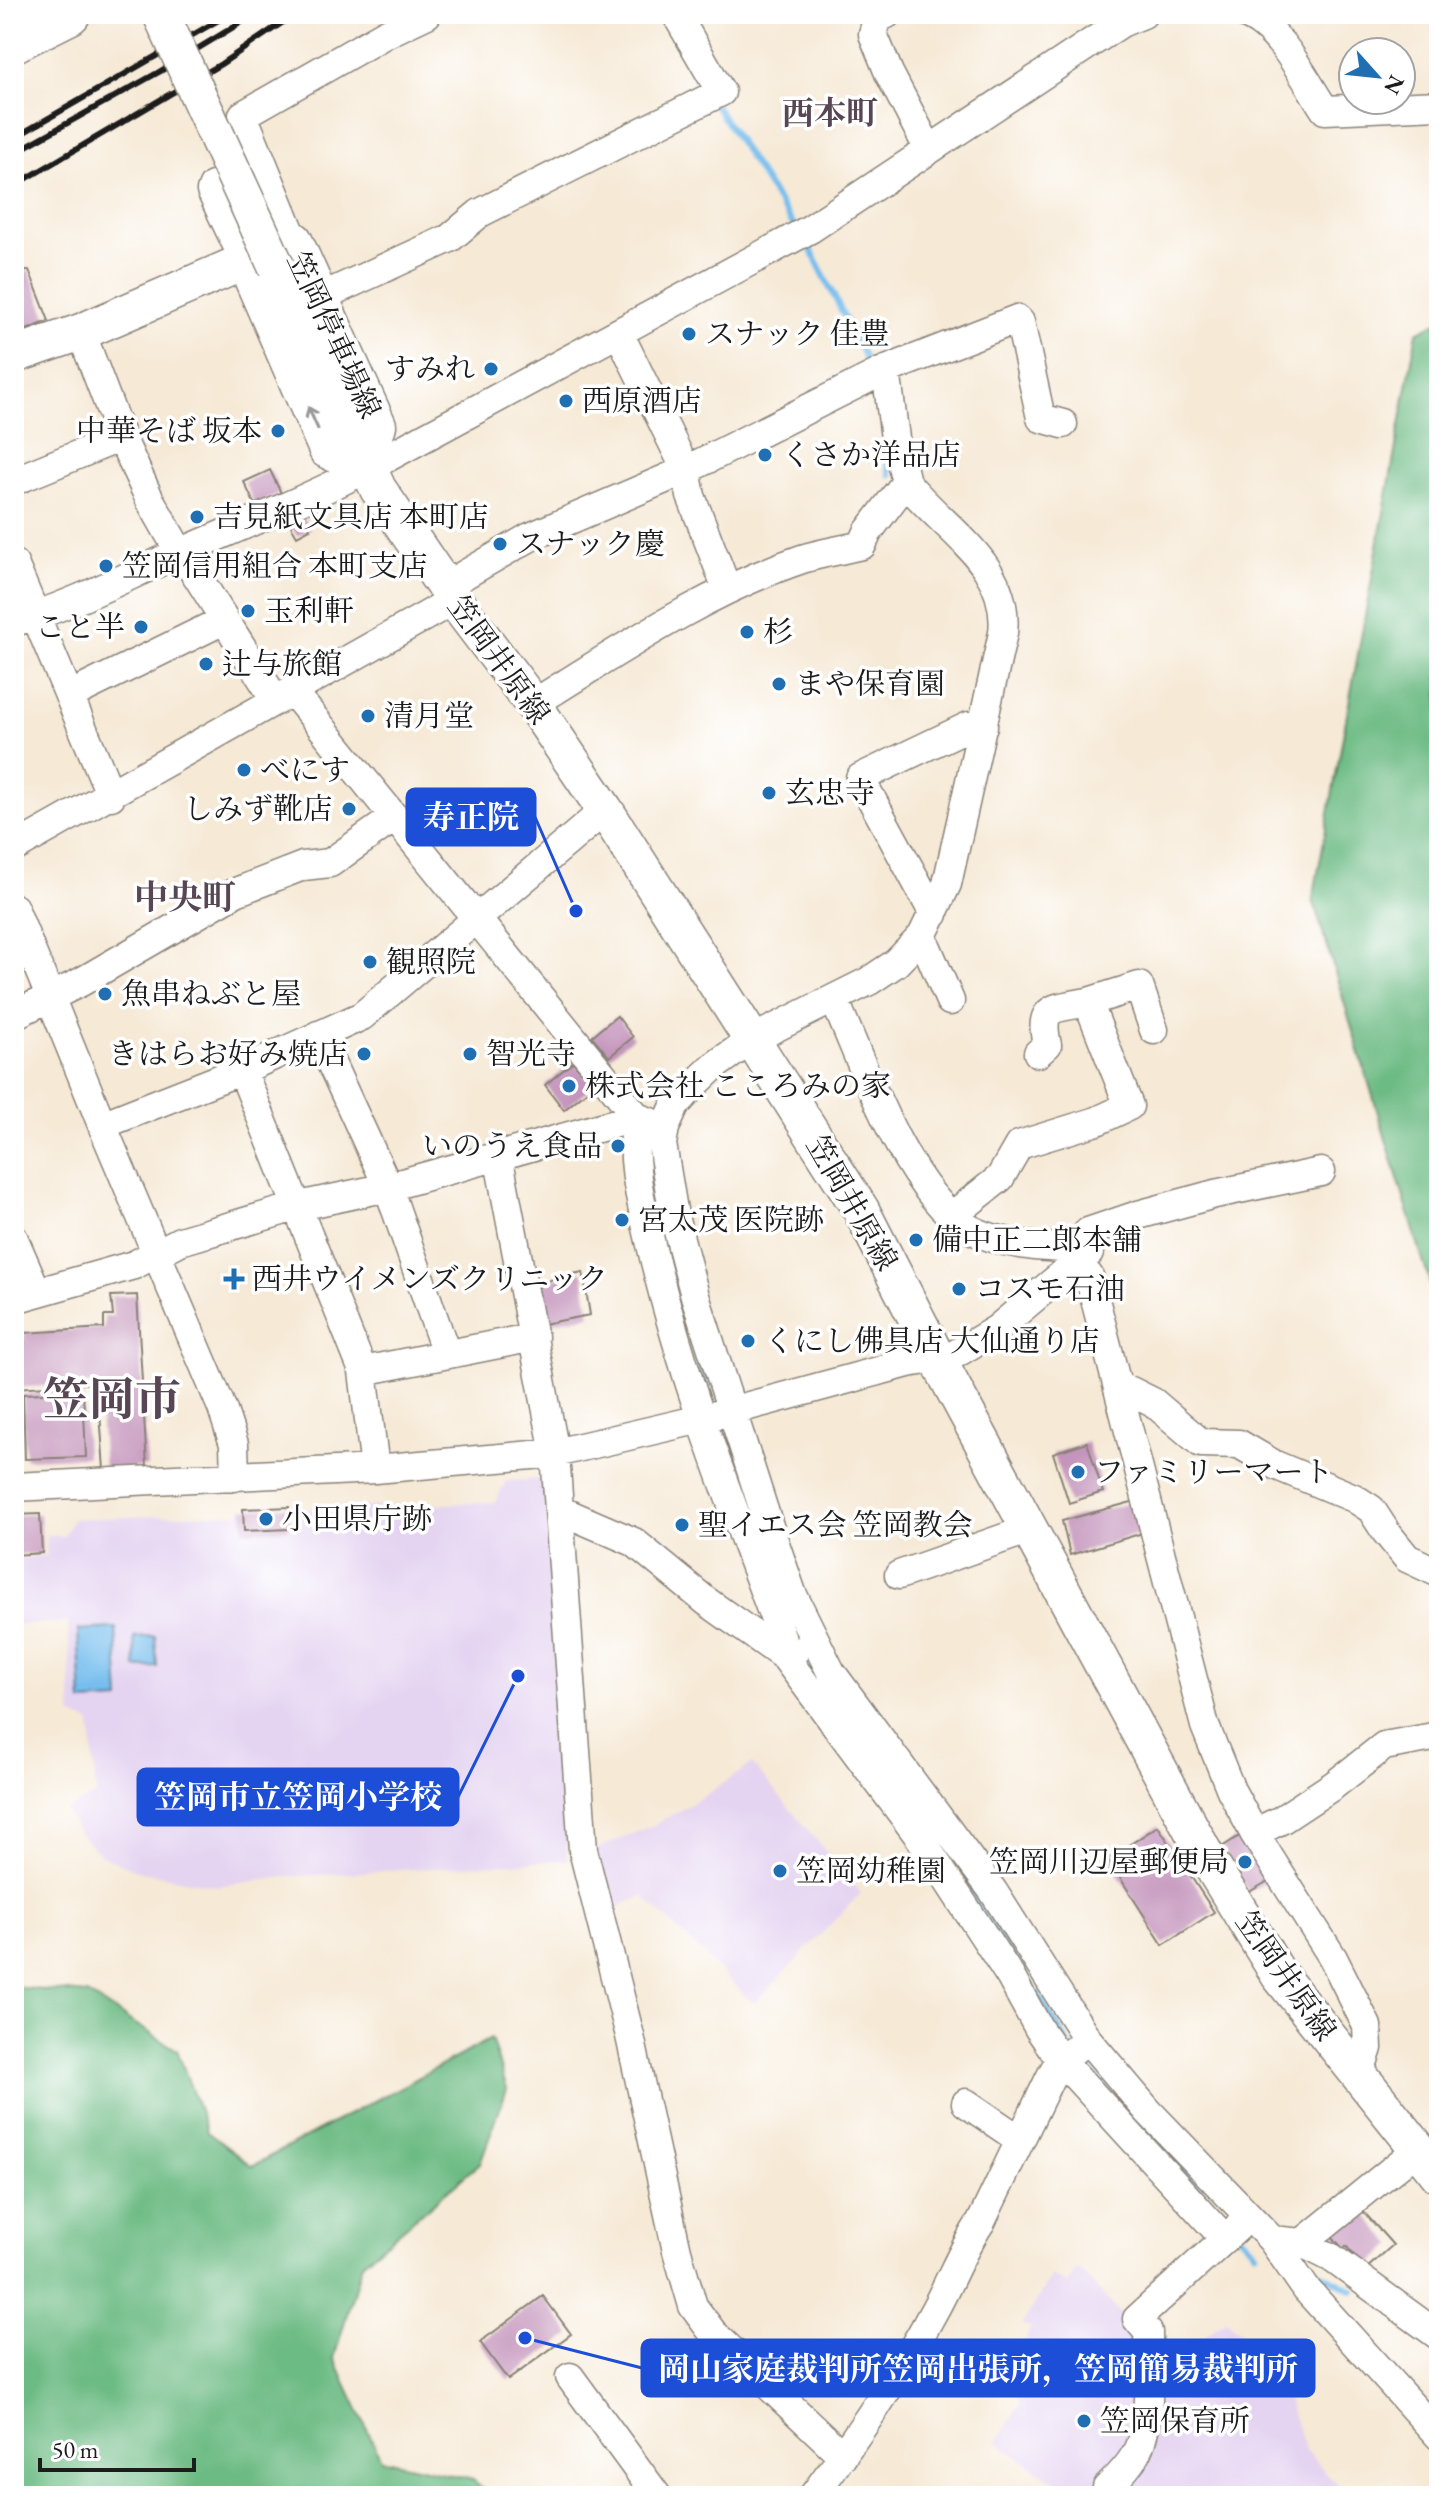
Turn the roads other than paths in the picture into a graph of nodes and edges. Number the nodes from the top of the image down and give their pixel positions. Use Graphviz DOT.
graph roads {
  1 [pos="70,14"];
  2 [pos="161,14"];
  3 [pos="427,14"];
  4 [pos="676,14"];
  5 [pos="887,14"];
  6 [pos="1143,14"];
  7 [pos="1244,14"];
  8 [pos="19,48"];
  9 [pos="1439,105"];
  10 [pos="929,150"];
  11 [pos="213,186"];
  12 [pos="272,256"];
  13 [pos="321,297"];
  14 [pos="81,332"];
  15 [pos="619,333"];
  16 [pos="14,355"];
  17 [pos="878,374"];
  18 [pos="1063,424"];
  19 [pos="121,437"];
  20 [pos="366,469"];
  21 [pos="686,470"];
  22 [pos="14,481"];
  23 [pos="902,487"];
  24 [pos="180,553"];
  25 [pos="14,564"];
  26 [pos="727,589"];
  27 [pos="450,593"];
  28 [pos="24,620"];
  29 [pos="224,620"];
  30 [pos="69,696"];
  31 [pos="285,697"];
  32 [pos="533,704"];
  33 [pos="977,726"];
  34 [pos="111,796"];
  35 [pos="605,810"];
  36 [pos="395,817"];
  37 [pos="14,848"];
  38 [pos="14,908"];
  39 [pos="927,912"];
  40 [pos="476,918"];
  41 [pos="51,998"];
  42 [pos="834,999"];
  43 [pos="950,1001"];
  44 [pos="1088,1002"];
  45 [pos="14,1015"];
  46 [pos="1154,1030"];
  47 [pos="318,1035"];
  48 [pos="751,1040"];
  49 [pos="1038,1053"];
  50 [pos="242,1070"];
  51 [pos="652,1123"];
  52 [pos="102,1125"];
  53 [pos="498,1155"];
  54 [pos="1321,1172"];
  55 [pos="388,1187"];
  56 [pos="299,1206"];
  57 [pos="952,1216"];
  58 [pos="14,1239"];
  59 [pos="158,1252"];
  60 [pos="1081,1259"];
  61 [pos="25,1296"];
  62 [pos="534,1337"];
  63 [pos="446,1353"];
  64 [pos="938,1360"];
  65 [pos="363,1371"];
  66 [pos="1118,1388"];
  67 [pos="717,1414"];
  68 [pos="555,1453"];
  69 [pos="375,1469"];
  70 [pos="235,1477"];
  71 [pos="14,1487"];
  72 [pos="560,1510"];
  73 [pos="1030,1529"];
  74 [pos="1439,1573"];
  75 [pos="899,1575"];
  76 [pos="801,1649"];
  77 [pos="1439,1736"];
  78 [pos="1254,1833"];
  79 [pos="1074,2049"];
  80 [pos="1359,2075"];
  81 [pos="966,2103"];
  82 [pos="1020,2140"];
  83 [pos="1429,2162"];
  84 [pos="1236,2228"];
  85 [pos="1272,2240"];
  86 [pos="1302,2243"];
  87 [pos="1439,2336"];
  88 [pos="570,2377"];
  89 [pos="1439,2436"];
  90 [pos="843,2456"];
  91 [pos="657,2496"];
  92 [pos="813,2496"];
  93 [pos="1107,2496"];
  1 -- 8 [label="highway"];
  2 -- 12 [label="main road, 笠岡井原線, bridge"];
  3 -- 12 [label="street"];
  4 -- 13 [label="street"];
  5 -- 10 [label="street"];
  6 -- 10 [label="street"];
  7 -- 9 [label="street"];
  10 -- 15 [label="street"];
  11 -- 12 [label="street"];
  12 -- 13 [label="main road, 笠岡停車場線"];
  12 -- 14 [label="main road, 笠岡停車場線"];
  12 -- 20 [label="main road, 笠岡井原線"];
  13 -- 20 [label="main road, 笠岡停車場線"];
  14 -- 16 [label="main road, 笠岡停車場線"];
  14 -- 19 [label="street"];
  15 -- 20 [label="street"];
  15 -- 21 [label="street"];
  17 -- 18 [label="street"];
  17 -- 21 [label="street"];
  17 -- 23 [label="street"];
  19 -- 22 [label="street"];
  19 -- 24 [label="street"];
  20 -- 24 [label="street"];
  20 -- 27 [label="main road, 笠岡井原線"];
  21 -- 26 [label="street"];
  21 -- 27 [label="street"];
  23 -- 26 [label="street"];
  23 -- 33 [label="street"];
  24 -- 28 [label="street"];
  24 -- 29 [label="street"];
  25 -- 28 [label="street"];
  26 -- 32 [label="street"];
  27 -- 31 [label="street"];
  27 -- 32 [label="main road, 笠岡井原線"];
  28 -- 30 [label="street"];
  29 -- 30 [label="street"];
  29 -- 31 [label="street"];
  30 -- 34 [label="street"];
  31 -- 34 [label="street"];
  31 -- 36 [label="street"];
  32 -- 35 [label="main road, 笠岡井原線"];
  33 -- 39 [label="street"];
  33 -- 39 [label="street"];
  34 -- 37 [label="street"];
  35 -- 40 [label="street"];
  35 -- 48 [label="main road, 笠岡井原線"];
  36 -- 40 [label="street"];
  36 -- 41 [label="street"];
  38 -- 41 [label="street"];
  39 -- 42 [label="street"];
  39 -- 43 [label="street"];
  40 -- 47 [label="street"];
  40 -- 51 [label="street"];
  41 -- 45 [label="street"];
  41 -- 52 [label="street"];
  42 -- 48 [label="street"];
  42 -- 57 [label="street"];
  44 -- 46 [label="street"];
  44 -- 49 [label="street"];
  44 -- 57 [label="street"];
  47 -- 50 [label="street"];
  47 -- 55 [label="street"];
  48 -- 51 [label="street"];
  48 -- 64 [label="main road, 笠岡井原線"];
  50 -- 52 [label="street"];
  50 -- 56 [label="street"];
  51 -- 53 [label="street"];
  51 -- 67 [label="street"];
  52 -- 59 [label="street"];
  53 -- 55 [label="street"];
  53 -- 62 [label="street"];
  54 -- 60 [label="street"];
  55 -- 56 [label="street"];
  55 -- 63 [label="street"];
  56 -- 59 [label="street"];
  56 -- 65 [label="street"];
  57 -- 60 [label="street"];
  58 -- 61 [label="street"];
  59 -- 61 [label="street"];
  59 -- 70 [label="street"];
  60 -- 64 [label="street"];
  60 -- 66 [label="street"];
  62 -- 63 [label="street"];
  62 -- 68 [label="street"];
  63 -- 65 [label="street"];
  64 -- 67 [label="street"];
  64 -- 73 [label="main road, 笠岡井原線"];
  65 -- 69 [label="street"];
  66 -- 74 [label="street"];
  66 -- 78 [label="street"];
  67 -- 68 [label="street"];
  67 -- 76 [label="street"];
  68 -- 69 [label="street"];
  68 -- 72 [label="street"];
  69 -- 70 [label="street"];
  70 -- 71 [label="street"];
  72 -- 76 [label="street"];
  72 -- 90 [label="street"];
  73 -- 75 [label="street"];
  73 -- 80 [label="main road, 笠岡井原線"];
  76 -- 79 [label="street"];
  77 -- 78 [label="street"];
  78 -- 80 [label="street"];
  79 -- 82 [label="street"];
  79 -- 84 [label="street"];
  80 -- 83 [label="main road, 笠岡井原線"];
  81 -- 82 [label="street"];
  82 -- 90 [label="street"];
  83 -- 86 [label="street"];
  84 -- 85 [label="street"];
  84 -- 93 [label="street"];
  85 -- 86 [label="street"];
  85 -- 89 [label="street"];
  86 -- 87 [label="street"];
  88 -- 91 [label="street"];
  90 -- 92 [label="street"];
}
